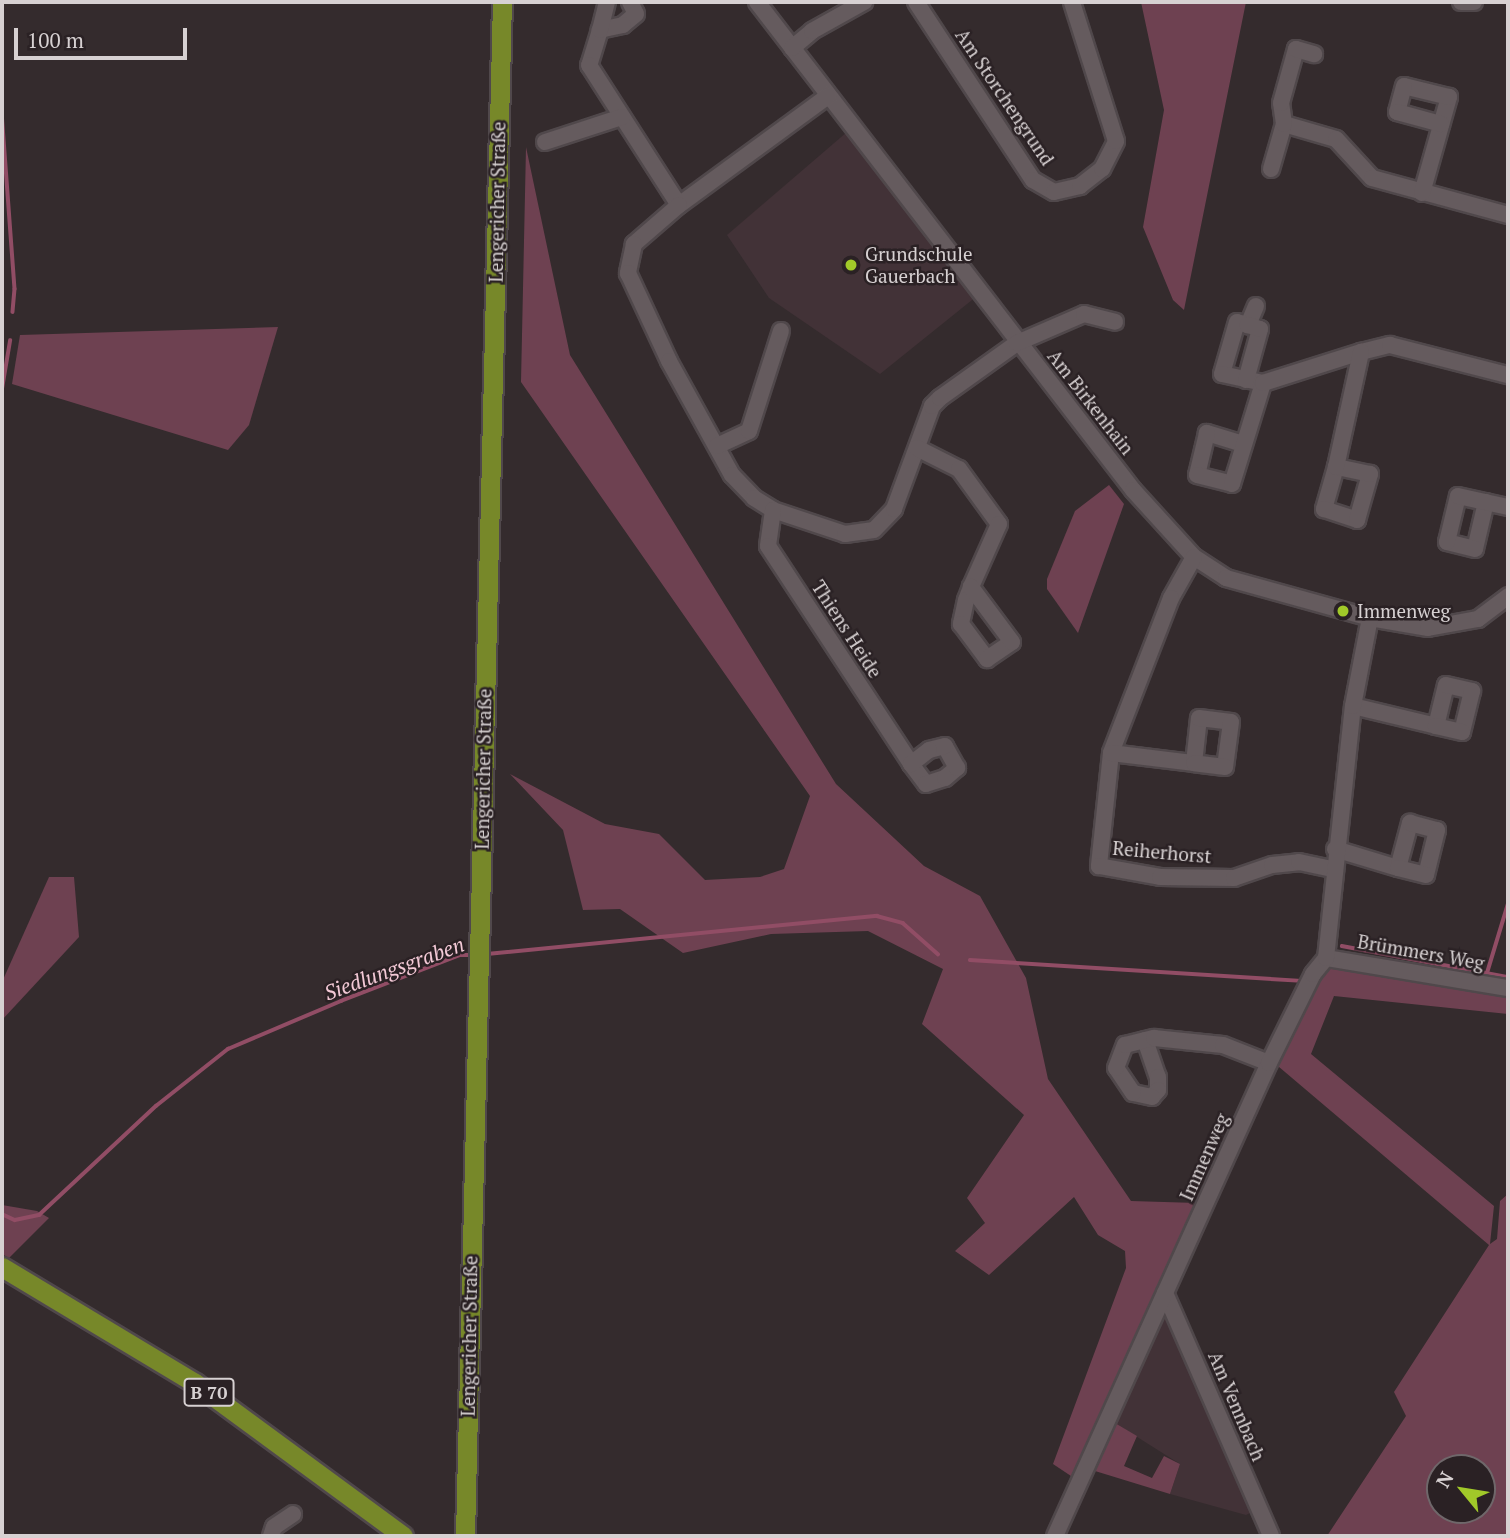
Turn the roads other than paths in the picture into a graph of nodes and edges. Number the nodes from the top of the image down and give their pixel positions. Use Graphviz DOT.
graph roads {
  1 [pos="502,2"];
  2 [pos="607,2"];
  3 [pos="630,2"];
  4 [pos="757,2"];
  5 [pos="864,2"];
  6 [pos="916,2"];
  7 [pos="1072,2"];
  8 [pos="1461,2"];
  9 [pos="1474,2"];
  10 [pos="600,30"];
  11 [pos="792,48"];
  12 [pos="1314,54"];
  13 [pos="828,96"];
  14 [pos="622,117"];
  15 [pos="1284,124"];
  16 [pos="1441,124"];
  17 [pos="545,142"];
  18 [pos="1271,169"];
  19 [pos="1422,193"];
  20 [pos="679,205"];
  21 [pos="1508,215"];
  22 [pos="1256,306"];
  23 [pos="1115,322"];
  24 [pos="1248,325"];
  25 [pos="781,331"];
  26 [pos="1017,343"];
  27 [pos="1361,352"];
  28 [pos="1508,375"];
  29 [pos="1245,380"];
  30 [pos="1263,383"];
  31 [pos="1243,444"];
  32 [pos="717,446"];
  33 [pos="917,448"];
  34 [pos="1336,467"];
  35 [pos="1486,502"];
  36 [pos="1508,507"];
  37 [pos="773,510"];
  38 [pos="1194,558"];
  39 [pos="971,587"];
  40 [pos="1508,596"];
  41 [pos="1370,618"];
  42 [pos="1353,706"];
  43 [pos="1436,726"];
  44 [pos="1111,752"];
  45 [pos="1194,763"];
  46 [pos="911,764"];
  47 [pos="1335,849"];
  48 [pos="1398,868"];
  49 [pos="1333,869"];
  50 [pos="1326,958"];
  51 [pos="1508,988"];
  52 [pos="1146,1040"];
  53 [pos="1269,1063"];
  54 [pos="2,1267"];
  55 [pos="1165,1293"];
  56 [pos="293,1514"];
  57 [pos="271,1536"];
  58 [pos="403,1536"];
  59 [pos="465,1536"];
  60 [pos="1055,1536"];
  61 [pos="1271,1536"];
  1 -- 59 [label="main road, Lengericher Straße"];
  2 -- 10 [label="street"];
  3 -- 10 [label="street"];
  4 -- 11 [label="street, Am Birkenhain"];
  5 -- 11 [label="street"];
  6 -- 7 [label="street, Am Storchengrund"];
  8 -- 9 [label="street"];
  10 -- 14 [label="street"];
  11 -- 13 [label="street, Am Birkenhain"];
  12 -- 15 [label="street"];
  13 -- 20 [label="street"];
  13 -- 26 [label="street, Am Birkenhain"];
  14 -- 17 [label="street"];
  14 -- 20 [label="street"];
  15 -- 18 [label="street"];
  15 -- 19 [label="street"];
  16 -- 19 [label="street"];
  19 -- 21 [label="street"];
  20 -- 32 [label="street"];
  22 -- 24 [label="street"];
  23 -- 26 [label="street"];
  24 -- 29 [label="street"];
  24 -- 29 [label="street"];
  25 -- 32 [label="street"];
  26 -- 33 [label="street"];
  26 -- 38 [label="street, Am Birkenhain"];
  27 -- 28 [label="street"];
  27 -- 30 [label="street"];
  27 -- 34 [label="street"];
  29 -- 30 [label="street"];
  30 -- 31 [label="street"];
  32 -- 37 [label="street"];
  33 -- 37 [label="street"];
  33 -- 39 [label="street"];
  35 -- 36 [label="street"];
  37 -- 46 [label="street, Thiens Heide"];
  38 -- 41 [label="street, Am Birkenhain"];
  38 -- 44 [label="street, Reiherhorst"];
  40 -- 41 [label="street, Am Birkenhain"];
  41 -- 42 [label="street, Immenweg"];
  42 -- 43 [label="street"];
  42 -- 47 [label="street, Immenweg"];
  44 -- 45 [label="street"];
  44 -- 49 [label="street, Reiherhorst"];
  47 -- 48 [label="street"];
  47 -- 49 [label="street, Immenweg"];
  49 -- 50 [label="street, Immenweg"];
  50 -- 51 [label="street, Brümmers Weg"];
  50 -- 53 [label="street, Immenweg"];
  52 -- 53 [label="street"];
  53 -- 55 [label="street, Immenweg"];
  54 -- 58 [label="main road, B 70"];
  55 -- 60 [label="street, Immenweg"];
  55 -- 61 [label="street, Am Vennbach"];
  56 -- 57 [label="street"];
}
